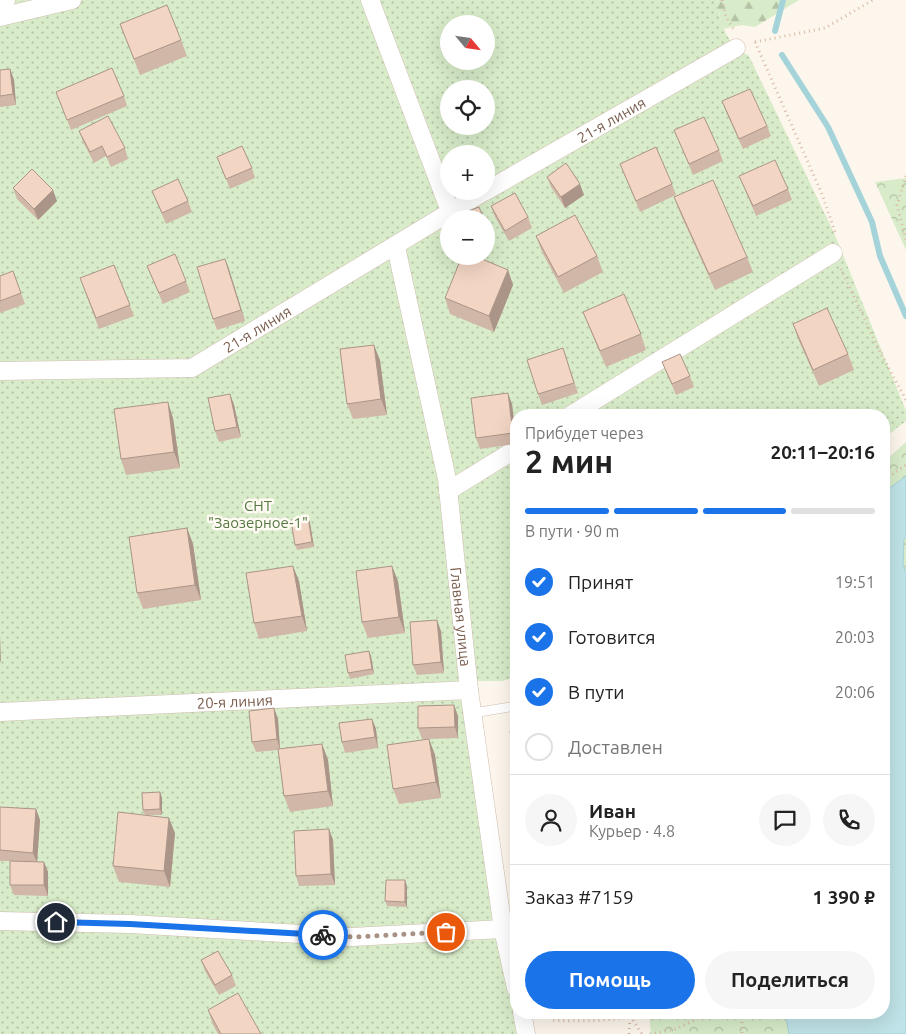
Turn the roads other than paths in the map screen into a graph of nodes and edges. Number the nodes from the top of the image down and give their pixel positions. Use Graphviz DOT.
graph roads {
  1 [pos="6,0"];
  2 [pos="72,0"];
  3 [pos="370,0"];
  4 [pos="0,1"];
  5 [pos="0,17"];
  6 [pos="739,41"];
  7 [pos="495,186"];
  8 [pos="470,200"];
  9 [pos="450,210"];
  10 [pos="452,210"];
  11 [pos="440,217"];
  12 [pos="396,246"];
  13 [pos="833,253"];
  14 [pos="0,371"];
  15 [pos="581,409"];
  16 [pos="510,453"];
  17 [pos="448,491"];
  18 [pos="469,690"];
  19 [pos="510,707"];
  20 [pos="0,712"];
  21 [pos="473,713"];
  22 [pos="0,921"];
  23 [pos="503,929"];
  24 [pos="510,961"];
  25 [pos="523,1019"];
  26 [pos="526,1034"];
  1 -- 4 [label="street"];
  2 -- 5 [label="street"];
  3 -- 9 [label="street"];
  6 -- 7 [label="street, 21-я линия"];
  8 -- 10 [label="street, 21-я линия"];
  11 -- 12 [label="street, 21-я линия"];
  12 -- 14 [label="street, 21-я линия"];
  12 -- 17 [label="street, Главная улица"];
  13 -- 15 [label="street"];
  16 -- 17 [label="street"];
  17 -- 18 [label="street, Главная улица"];
  18 -- 20 [label="street, 20-я линия"];
  18 -- 21 [label="street, Главная улица"];
  19 -- 21 [label="lane"];
  21 -- 23 [label="street, Главная улица"];
  22 -- 23 [label="street"];
  23 -- 24 [label="street, Главная улица"];
  25 -- 26 [label="street"];
}
